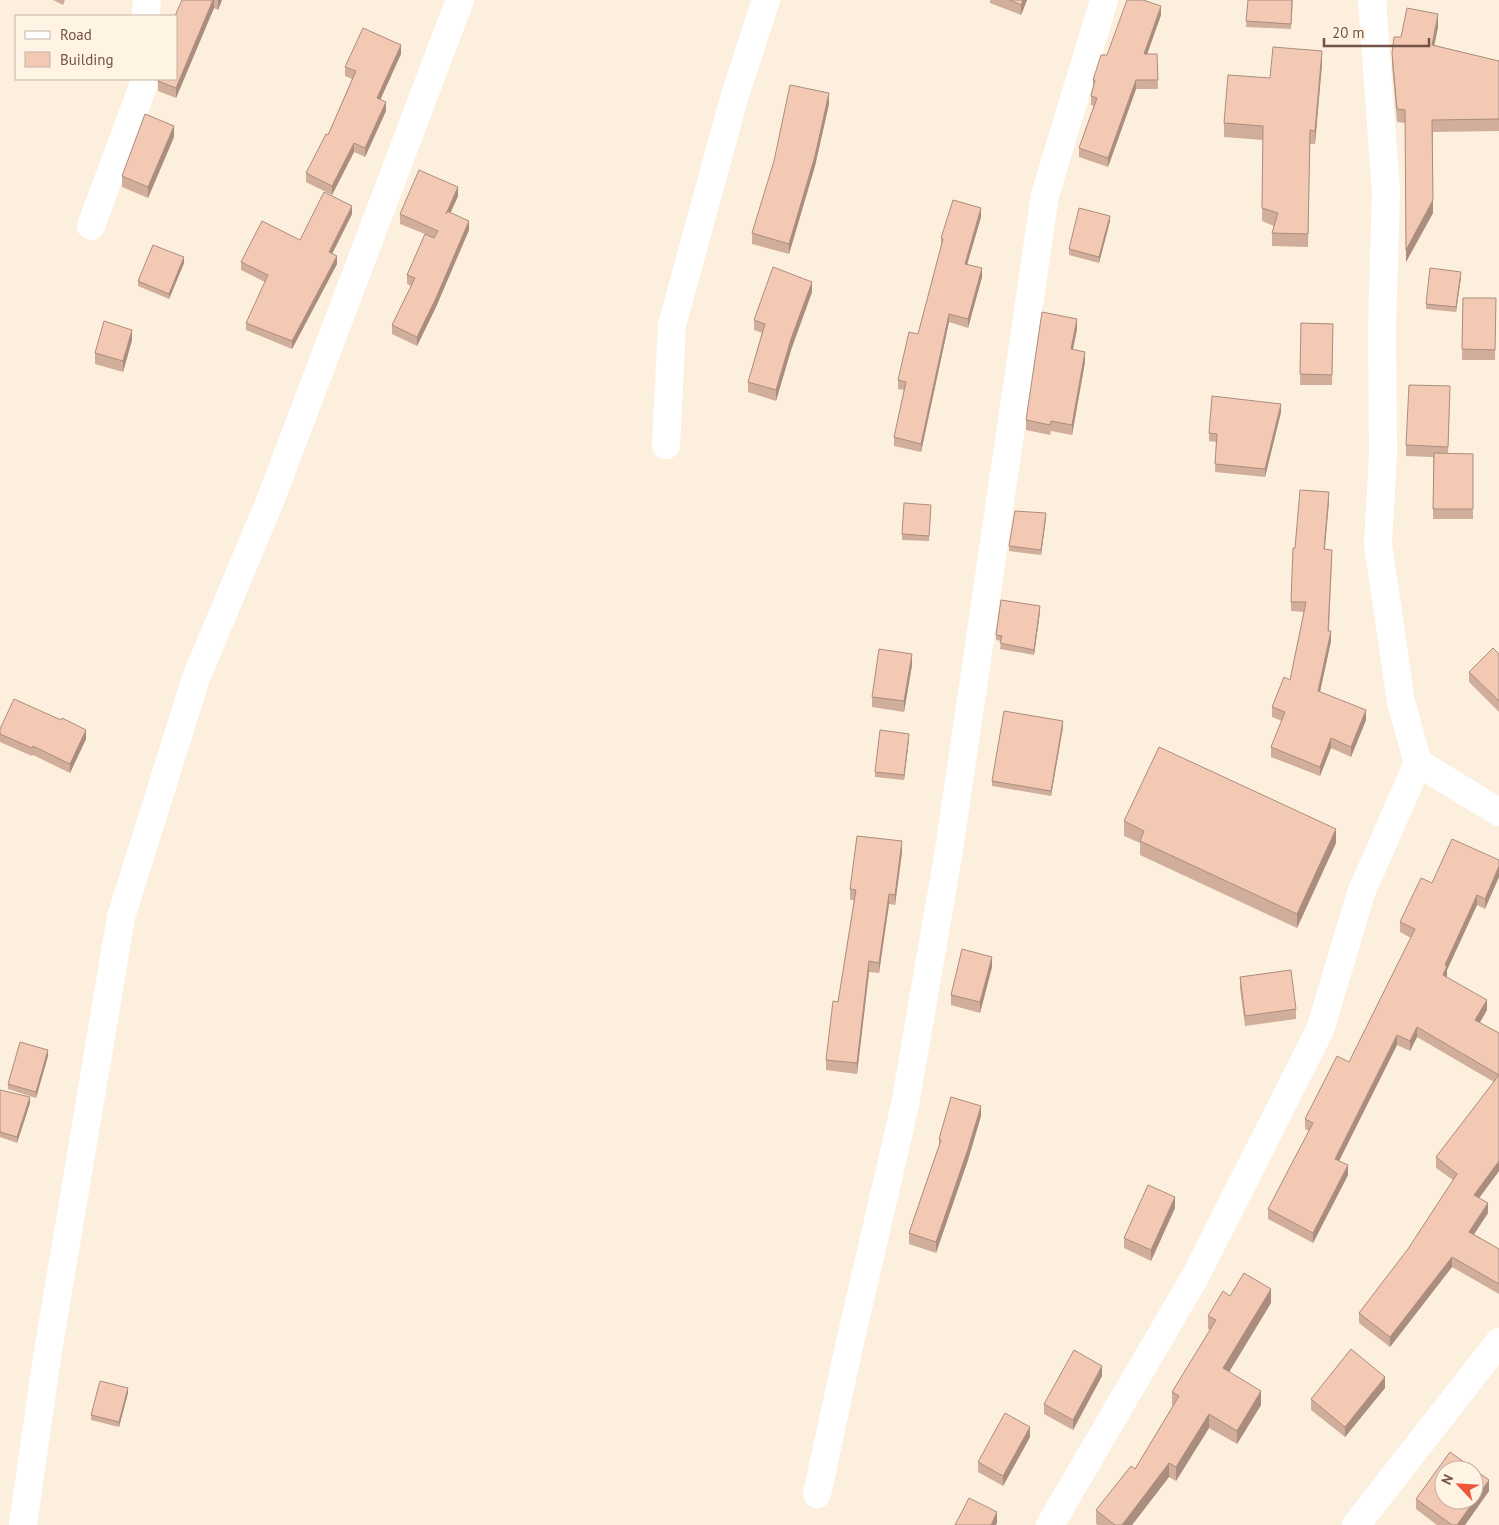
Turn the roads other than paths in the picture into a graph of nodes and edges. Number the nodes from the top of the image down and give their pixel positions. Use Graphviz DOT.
graph roads {
  1 [pos="147,0"];
  2 [pos="460,0"];
  3 [pos="766,0"];
  4 [pos="1104,0"];
  5 [pos="1372,0"];
  6 [pos="146,15"];
  7 [pos="143,80"];
  8 [pos="91,226"];
  9 [pos="666,444"];
  10 [pos="1418,762"];
  11 [pos="1499,812"];
  12 [pos="1499,1342"];
  13 [pos="817,1494"];
  14 [pos="23,1525"];
  15 [pos="1050,1525"];
  16 [pos="1356,1525"];
  1 -- 6 [label="street"];
  2 -- 14 [label="street"];
  3 -- 9 [label="street"];
  4 -- 13 [label="street"];
  5 -- 10 [label="street"];
  7 -- 8 [label="street"];
  10 -- 11 [label="street"];
  10 -- 15 [label="street"];
  12 -- 16 [label="street"];
}
